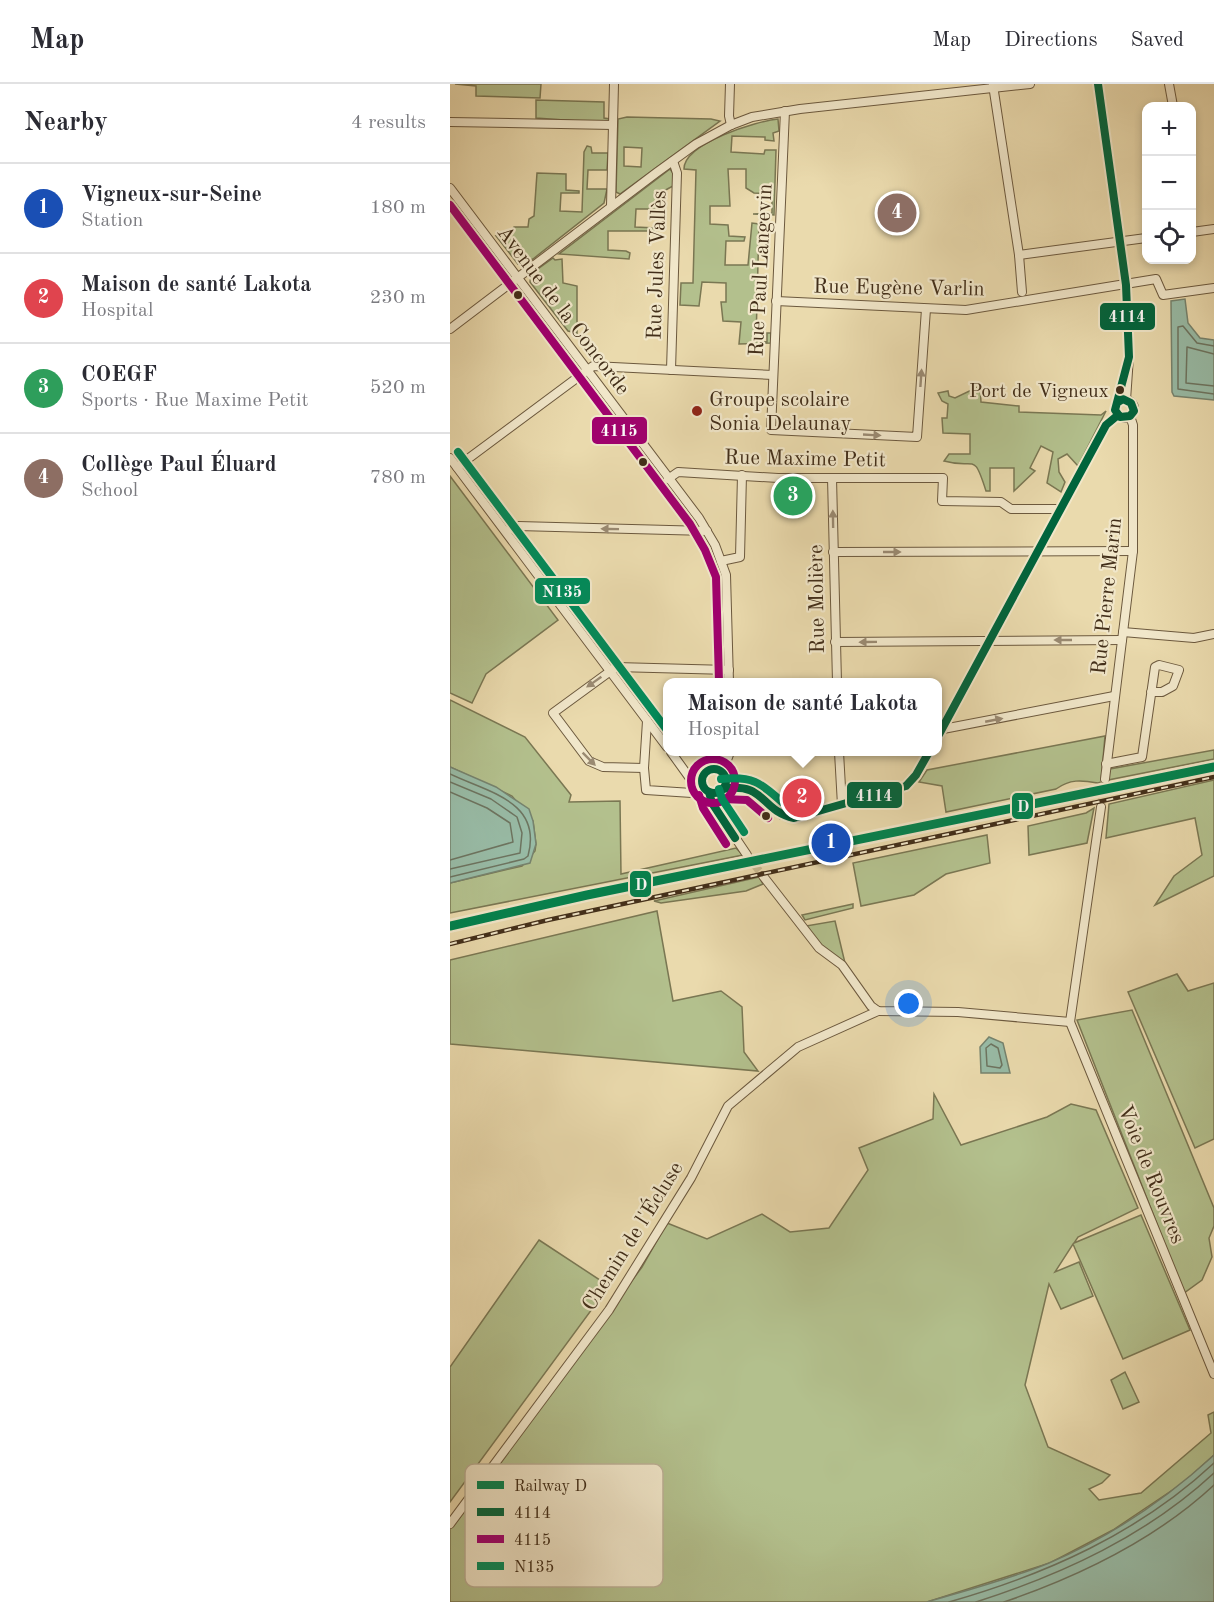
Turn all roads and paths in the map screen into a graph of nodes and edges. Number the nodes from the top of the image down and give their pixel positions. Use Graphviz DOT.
graph roads {
  1 [pos="614,84"];
  2 [pos="730,84"];
  3 [pos="1030,84"];
  4 [pos="1098,84"];
  5 [pos="1169,84"];
  6 [pos="993,86"];
  7 [pos="1172,102"];
  8 [pos="785,111"];
  9 [pos="450,122"];
  10 [pos="731,124"];
  11 [pos="613,125"];
  12 [pos="673,161"];
  13 [pos="450,188"];
  14 [pos="611,206"];
  15 [pos="1214,228"];
  16 [pos="1196,230"];
  17 [pos="1142,238"];
  18 [pos="1121,241"];
  19 [pos="1019,255"];
  20 [pos="519,278"];
  21 [pos="1126,285"];
  22 [pos="1214,288"];
  23 [pos="1022,292"];
  24 [pos="776,301"];
  25 [pos="926,309"];
  26 [pos="450,329"];
  27 [pos="586,370"];
  28 [pos="671,370"];
  29 [pos="773,375"];
  30 [pos="1126,400"];
  31 [pos="1118,415"];
  32 [pos="1130,416"];
  33 [pos="450,458"];
  34 [pos="457,467"];
  35 [pos="742,475"];
  36 [pos="832,478"];
  37 [pos="668,479"];
  38 [pos="1060,509"];
  39 [pos="506,531"];
  40 [pos="707,531"];
  41 [pos="1038,551"];
  42 [pos="1132,551"];
  43 [pos="833,552"];
  44 [pos="721,561"];
  45 [pos="1214,634"];
  46 [pos="1122,636"];
  47 [pos="989,640"];
  48 [pos="835,642"];
  49 [pos="729,670"];
  50 [pos="610,671"];
  51 [pos="729,678"];
  52 [pos="837,678"];
  53 [pos="1151,692"];
  54 [pos="1114,696"];
  55 [pos="647,721"];
  56 [pos="942,726"];
  57 [pos="942,732"];
  58 [pos="663,742"];
  59 [pos="674,756"];
  60 [pos="729,756"];
  61 [pos="839,756"];
  62 [pos="927,756"];
  63 [pos="1106,764"];
  64 [pos="644,768"];
  65 [pos="724,776"];
  66 [pos="1105,779"];
  67 [pos="739,785"];
  68 [pos="705,786"];
  69 [pos="722,789"];
  70 [pos="842,804"];
  71 [pos="1101,807"];
  72 [pos="747,855"];
  73 [pos="763,876"];
  74 [pos="878,1011"];
  75 [pos="1070,1022"];
  76 [pos="1214,1374"];
  77 [pos="495,1464"];
  78 [pos="465,1504"];
  79 [pos="450,1524"];
  1 -- 11 [label="street"];
  2 -- 10 [label="street"];
  3 -- 6 [label="street"];
  4 -- 18 [label="street"];
  5 -- 7 [label="street"];
  6 -- 8 [label="street"];
  6 -- 19 [label="street"];
  8 -- 10 [label="street"];
  8 -- 24 [label="street, Rue Paul Langevin"];
  9 -- 11 [label="street"];
  10 -- 12 [label="street"];
  11 -- 14 [label="street"];
  12 -- 14 [label="street"];
  12 -- 28 [label="street, Rue Jules Vallès"];
  13 -- 20 [label="street, Avenue de la Concorde"];
  14 -- 20 [label="street"];
  15 -- 16 [label="street"];
  17 -- 18 [label="street"];
  18 -- 19 [label="street"];
  18 -- 21 [label="street"];
  19 -- 23 [label="street"];
  20 -- 26 [label="street"];
  20 -- 27 [label="street, Avenue de la Concorde"];
  21 -- 22 [label="street, Rue Eugène Varlin"];
  21 -- 25 [label="street, Rue Eugène Varlin"];
  21 -- 30 [label="street"];
  24 -- 25 [label="street, Rue Eugène Varlin"];
  24 -- 29 [label="street, Rue Paul Langevin"];
  29 -- 25 [label="street, Rue Paul Langevin, one-way"];
  27 -- 28 [label="street"];
  27 -- 34 [label="street"];
  27 -- 37 [label="street, Avenue de la Concorde"];
  28 -- 29 [label="street"];
  30 -- 31 [label="street"];
  30 -- 32 [label="street"];
  31 -- 32 [label="street"];
  31 -- 38 [label="street"];
  32 -- 42 [label="street, Rue Pierre Marin"];
  33 -- 34 [label="street"];
  34 -- 39 [label="street"];
  35 -- 36 [label="street, Rue Maxime Petit"];
  35 -- 37 [label="street, Rue Maxime Petit"];
  35 -- 44 [label="street"];
  36 -- 38 [label="street, Rue Maxime Petit"];
  43 -- 36 [label="street, Rue Molière, one-way"];
  37 -- 40 [label="street, Avenue de la Concorde"];
  38 -- 41 [label="street"];
  40 -- 39 [label="street, one-way"];
  39 -- 50 [label="street"];
  40 -- 44 [label="street, Avenue de la Concorde"];
  41 -- 42 [label="street"];
  43 -- 41 [label="street, one-way"];
  41 -- 47 [label="street"];
  42 -- 46 [label="street, Rue Pierre Marin"];
  43 -- 48 [label="street, Rue Molière"];
  44 -- 49 [label="street, Avenue de la Concorde"];
  45 -- 46 [label="street"];
  46 -- 47 [label="street, one-way"];
  46 -- 54 [label="street, Rue Pierre Marin"];
  47 -- 48 [label="street, one-way"];
  47 -- 56 [label="street"];
  48 -- 52 [label="street, Rue Molière"];
  49 -- 50 [label="street"];
  49 -- 51 [label="street, Avenue de la Concorde"];
  50 -- 55 [label="street"];
  50 -- 64 [label="street, one-way"];
  53 -- 63 [label="street"];
  57 -- 54 [label="street, one-way"];
  54 -- 63 [label="street, Rue Pierre Marin"];
  55 -- 58 [label="street"];
  55 -- 64 [label="street"];
  59 -- 68 [label="street"];
  60 -- 65 [label="street"];
  61 -- 70 [label="street"];
  62 -- 70 [label="street"];
  63 -- 66 [label="street, Rue Pierre Marin"];
  64 -- 68 [label="street"];
  65 -- 67 [label="street"];
  65 -- 68 [label="street"];
  65 -- 69 [label="street"];
  67 -- 69 [label="street"];
  67 -- 70 [label="street"];
  68 -- 69 [label="street"];
  68 -- 72 [label="street"];
  71 -- 75 [label="street"];
  73 -- 74 [label="street"];
  74 -- 75 [label="street"];
  74 -- 77 [label="street, Chemin de l'Écluse"];
  75 -- 76 [label="street, Voie de Rouvres"];
  78 -- 79 [label="street, Chemin de l'Écluse"];
}
